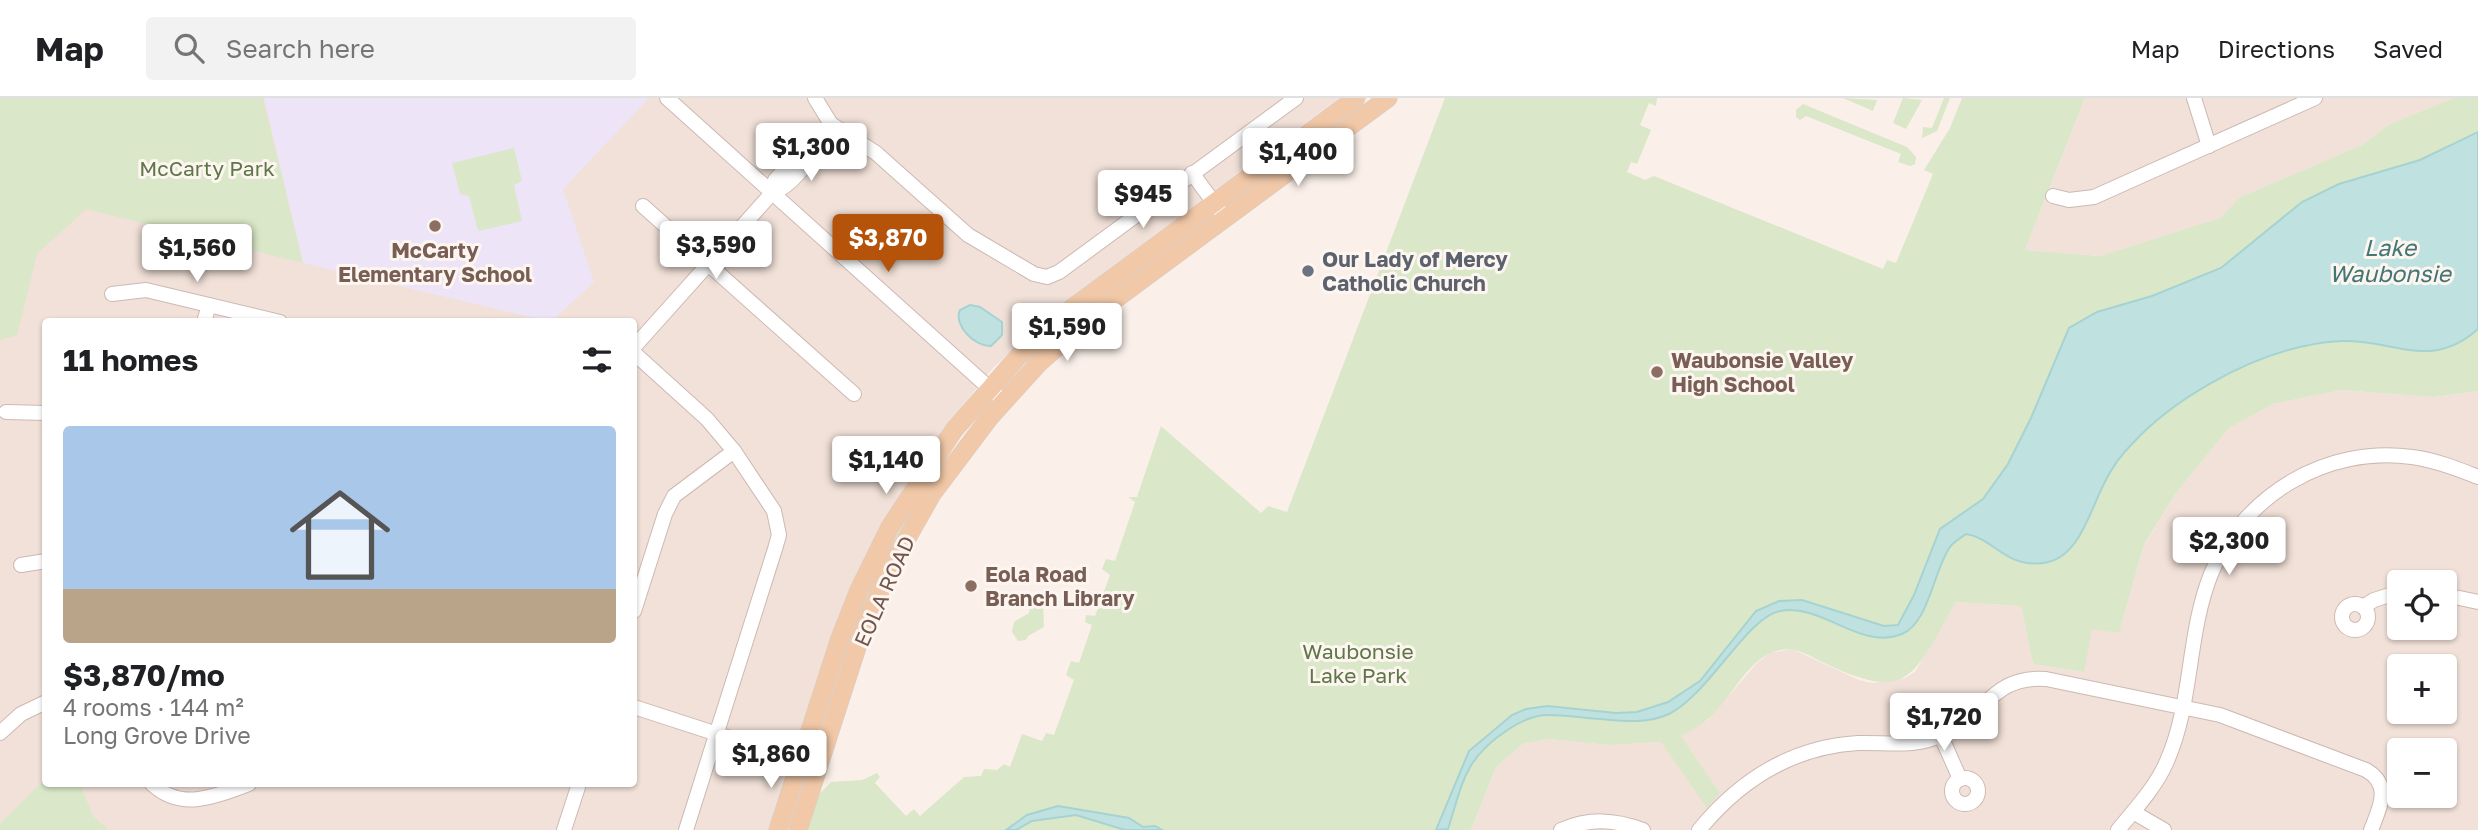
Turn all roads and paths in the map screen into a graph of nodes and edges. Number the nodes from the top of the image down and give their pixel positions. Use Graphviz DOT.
graph roads {
  1 [pos="667,98"];
  2 [pos="816,98"];
  3 [pos="1296,98"];
  4 [pos="1356,98"];
  5 [pos="1388,98"];
  6 [pos="2194,98"];
  7 [pos="2315,98"];
  8 [pos="831,124"];
  9 [pos="2209,146"];
  10 [pos="1192,173"];
  11 [pos="772,193"];
  12 [pos="2053,196"];
  13 [pos="1213,202"];
  14 [pos="643,205"];
  15 [pos="1224,218"];
  16 [pos="709,263"];
  17 [pos="112,294"];
  18 [pos="209,305"];
  19 [pos="205,318"];
  20 [pos="263,318"];
  21 [pos="637,344"];
  22 [pos="637,356"];
  23 [pos="989,388"];
  24 [pos="854,394"];
  25 [pos="1003,401"];
  26 [pos="6,412"];
  27 [pos="42,413"];
  28 [pos="734,451"];
  29 [pos="2478,477"];
  30 [pos="42,562"];
  31 [pos="22,565"];
  32 [pos="2387,595"];
  33 [pos="2457,598"];
  34 [pos="637,602"];
  35 [pos="2478,602"];
  36 [pos="2363,607"];
  37 [pos="42,704"];
  38 [pos="2184,706"];
  39 [pos="637,709"];
  40 [pos="0,733"];
  41 [pos="717,734"];
  42 [pos="1941,736"];
  43 [pos="800,761"];
  44 [pos="819,767"];
  45 [pos="1960,779"];
  46 [pos="156,787"];
  47 [pos="239,787"];
  48 [pos="578,787"];
  49 [pos="2133,812"];
  50 [pos="564,830"];
  51 [pos="687,830"];
  52 [pos="778,830"];
  53 [pos="798,830"];
  54 [pos="1561,830"];
  55 [pos="1643,830"];
  56 [pos="1699,830"];
  57 [pos="2118,830"];
  58 [pos="2164,830"];
  59 [pos="2371,830"];
  1 -- 11 [label="street"];
  2 -- 8 [label="street"];
  3 -- 10 [label="street"];
  4 -- 13 [label="main road, EOLA ROAD"];
  5 -- 15 [label="main road, EOLA ROAD"];
  6 -- 9 [label="street"];
  7 -- 9 [label="street"];
  8 -- 10 [label="street"];
  8 -- 11 [label="street"];
  9 -- 12 [label="street"];
  10 -- 13 [label="street"];
  11 -- 16 [label="street"];
  11 -- 23 [label="street"];
  13 -- 15 [label="street"];
  13 -- 23 [label="main road, EOLA ROAD"];
  14 -- 16 [label="street"];
  15 -- 25 [label="main road, EOLA ROAD"];
  16 -- 21 [label="street"];
  16 -- 24 [label="street"];
  17 -- 18 [label="street"];
  18 -- 19 [label="street"];
  18 -- 20 [label="street"];
  22 -- 28 [label="street"];
  23 -- 25 [label="street"];
  23 -- 43 [label="main road, EOLA ROAD"];
  25 -- 44 [label="main road, EOLA ROAD"];
  26 -- 27 [label="street"];
  28 -- 34 [label="street"];
  28 -- 41 [label="street"];
  29 -- 38 [label="street"];
  30 -- 31 [label="street"];
  32 -- 36 [label="street"];
  33 -- 35 [label="street"];
  37 -- 40 [label="street"];
  38 -- 42 [label="street"];
  38 -- 49 [label="street"];
  38 -- 59 [label="street"];
  39 -- 41 [label="street"];
  41 -- 43 [label="street"];
  41 -- 51 [label="street"];
  42 -- 45 [label="street"];
  42 -- 56 [label="street"];
  43 -- 44 [label="street"];
  43 -- 52 [label="main road, EOLA ROAD"];
  44 -- 53 [label="main road, EOLA ROAD"];
  46 -- 47 [label="street"];
  48 -- 50 [label="street"];
  49 -- 57 [label="street"];
  49 -- 58 [label="street"];
  54 -- 55 [label="street"];
}
